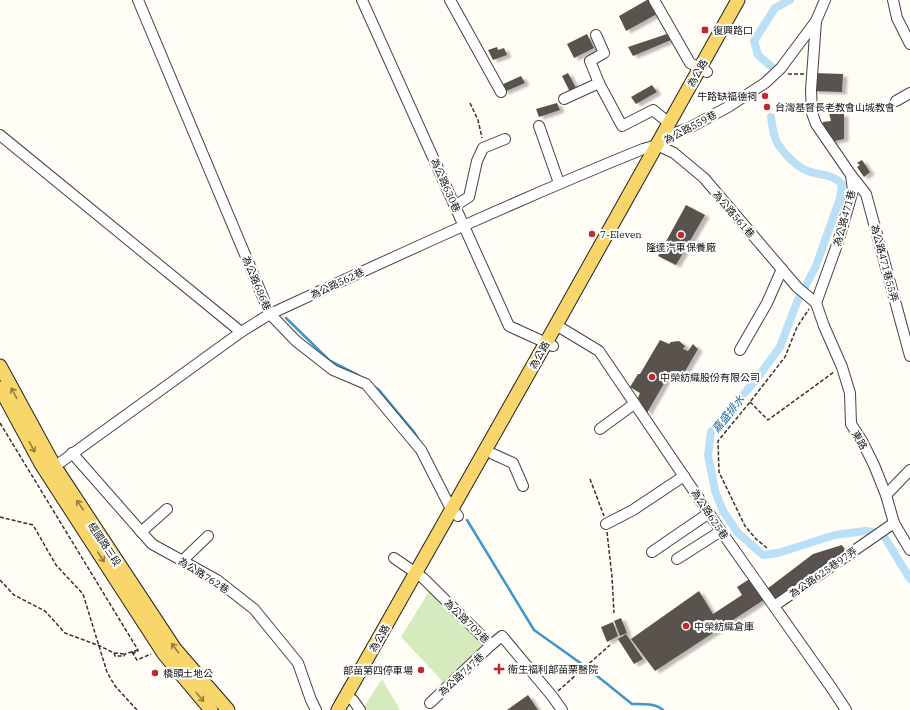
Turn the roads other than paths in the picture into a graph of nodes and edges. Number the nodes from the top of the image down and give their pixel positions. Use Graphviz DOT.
graph roads {
  1 [pos="138,0"];
  2 [pos="362,0"];
  3 [pos="450,0"];
  4 [pos="654,0"];
  5 [pos="738,0"];
  6 [pos="747,0"];
  7 [pos="825,0"];
  8 [pos="893,0"];
  9 [pos="816,21"];
  10 [pos="596,35"];
  11 [pos="910,44"];
  12 [pos="703,70"];
  13 [pos="599,82"];
  14 [pos="502,92"];
  15 [pos="910,93"];
  16 [pos="564,99"];
  17 [pos="896,101"];
  18 [pos="539,126"];
  19 [pos="670,129"];
  20 [pos="0,135"];
  21 [pos="505,140"];
  22 [pos="661,147"];
  23 [pos="851,175"];
  24 [pos="559,183"];
  25 [pos="456,205"];
  26 [pos="464,225"];
  27 [pos="782,269"];
  28 [pos="816,303"];
  29 [pos="270,314"];
  30 [pos="560,327"];
  31 [pos="241,332"];
  32 [pos="550,344"];
  33 [pos="740,350"];
  34 [pos="910,356"];
  35 [pos="0,366"];
  36 [pos="0,388"];
  37 [pos="634,404"];
  38 [pos="600,429"];
  39 [pos="72,453"];
  40 [pos="493,454"];
  41 [pos="50,470"];
  42 [pos="910,470"];
  43 [pos="684,476"];
  44 [pos="523,486"];
  45 [pos="886,495"];
  46 [pos="167,508"];
  47 [pos="455,513"];
  48 [pos="709,513"];
  49 [pos="606,524"];
  50 [pos="894,524"];
  51 [pos="721,531"];
  52 [pos="141,532"];
  53 [pos="208,536"];
  54 [pos="910,550"];
  55 [pos="652,552"];
  56 [pos="394,558"];
  57 [pos="677,559"];
  58 [pos="182,561"];
  59 [pos="420,576"];
  60 [pos="774,606"];
  61 [pos="491,645"];
  62 [pos="430,703"];
  63 [pos="351,704"];
  64 [pos="211,710"];
  65 [pos="228,710"];
  66 [pos="316,710"];
  67 [pos="338,710"];
  68 [pos="562,710"];
  69 [pos="846,710"];
  1 -- 29 [label="street, 為公路686巷"];
  2 -- 25 [label="street, 為公路630巷"];
  3 -- 14 [label="street"];
  4 -- 12 [label="street"];
  5 -- 12 [label="main road, 為公路"];
  6 -- 12 [label="main road, 為公路"];
  7 -- 9 [label="street, 為公路471巷"];
  8 -- 11 [label="street"];
  9 -- 19 [label="street, 為公路559巷"];
  9 -- 23 [label="street, 為公路471巷"];
  10 -- 13 [label="street"];
  12 -- 19 [label="main road, 為公路"];
  13 -- 16 [label="street"];
  13 -- 19 [label="street"];
  15 -- 17 [label="street"];
  18 -- 24 [label="street"];
  19 -- 22 [label="main road, 為公路"];
  20 -- 31 [label="street"];
  21 -- 25 [label="street"];
  22 -- 24 [label="street, 為公路562巷"];
  22 -- 27 [label="street, 為公路561巷"];
  22 -- 30 [label="main road, 為公路"];
  23 -- 28 [label="street, 為公路471巷"];
  23 -- 34 [label="street, 為公路471巷55弄"];
  24 -- 26 [label="street, 為公路562巷"];
  25 -- 26 [label="street, 為公路630巷"];
  26 -- 29 [label="street, 為公路562巷"];
  26 -- 32 [label="street, 為公路630巷"];
  27 -- 28 [label="street, 為公路561巷"];
  27 -- 33 [label="street"];
  28 -- 45 [label="street, 東路"];
  29 -- 31 [label="street, 為公路562巷"];
  29 -- 47 [label="street, 為公路686巷"];
  30 -- 32 [label="main road, 為公路"];
  30 -- 37 [label="street, 為公路625巷"];
  31 -- 39 [label="street, 為公路562巷"];
  32 -- 40 [label="main road, 為公路"];
  32 -- 47 [label="main road, 為公路"];
  41 -- 35 [label="main road, 經國路三段, one-way"];
  36 -- 41 [label="main road, 經國路三段, one-way"];
  37 -- 38 [label="street"];
  37 -- 43 [label="street, 為公路625巷"];
  39 -- 41 [label="street, 為公路562巷"];
  39 -- 52 [label="street, 為公路762巷"];
  40 -- 44 [label="street"];
  40 -- 47 [label="main road, 為公路"];
  41 -- 64 [label="main road, 經國路三段, one-way"];
  65 -- 41 [label="main road, 經國路三段, one-way"];
  42 -- 45 [label="street"];
  43 -- 48 [label="street, 為公路625巷"];
  43 -- 49 [label="street"];
  45 -- 50 [label="street, 東路"];
  46 -- 52 [label="street"];
  47 -- 59 [label="main road, 為公路"];
  48 -- 51 [label="street, 為公路625巷"];
  48 -- 55 [label="street"];
  50 -- 54 [label="street, 東路"];
  50 -- 60 [label="street, 為公路625巷97弄"];
  51 -- 57 [label="street"];
  51 -- 60 [label="street, 為公路625巷"];
  52 -- 58 [label="street, 為公路762巷"];
  53 -- 58 [label="street"];
  56 -- 59 [label="street, 為公路709巷"];
  58 -- 66 [label="street, 為公路762巷"];
  59 -- 61 [label="street, 為公路709巷"];
  59 -- 63 [label="main road, 為公路"];
  60 -- 69 [label="street, 為公路625巷"];
  61 -- 62 [label="street, 為公路747巷"];
  61 -- 68 [label="street, 為公路709巷"];
  63 -- 67 [label="main road, 為公路"];
}
